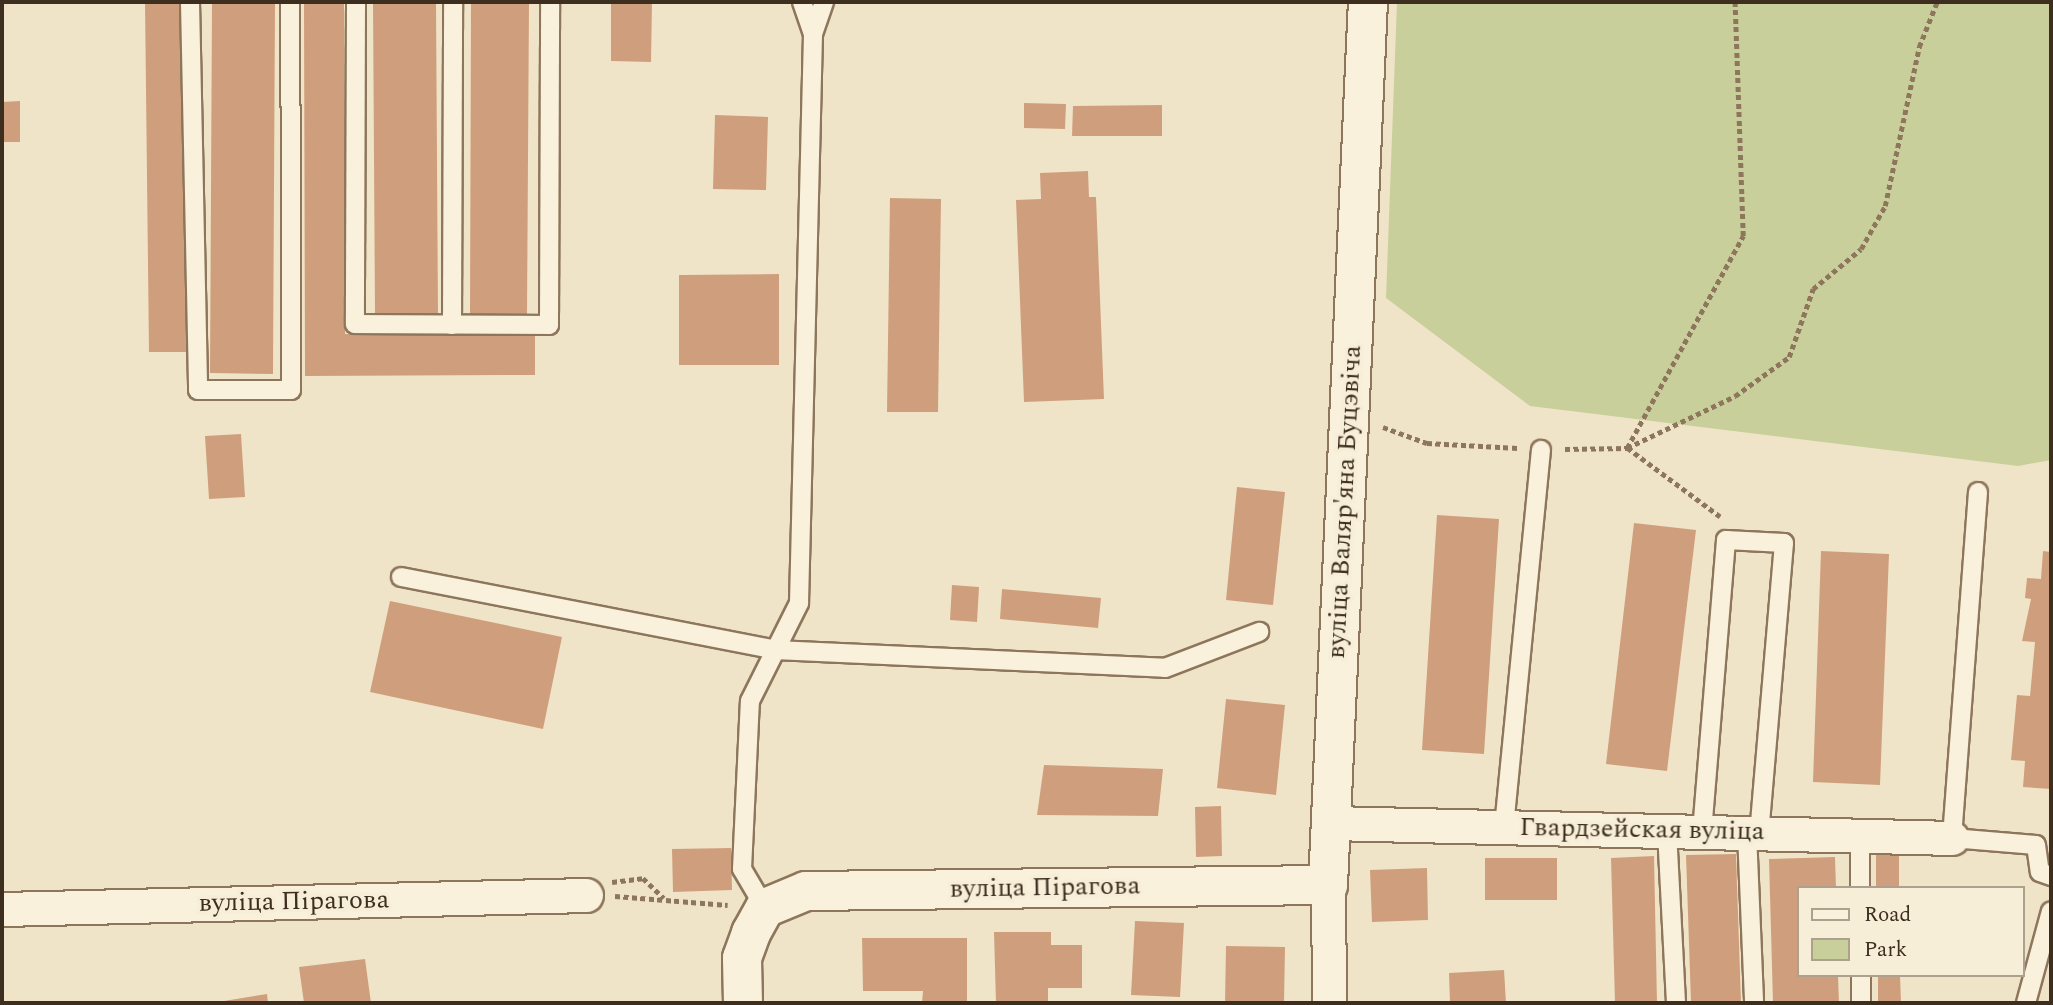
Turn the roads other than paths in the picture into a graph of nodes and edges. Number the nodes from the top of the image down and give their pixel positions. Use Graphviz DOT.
graph roads {
  1 [pos="190,2"];
  2 [pos="290,2"];
  3 [pos="356,2"];
  4 [pos="453,2"];
  5 [pos="550,2"];
  6 [pos="802,2"];
  7 [pos="824,2"];
  8 [pos="1368,2"];
  9 [pos="813,34"];
  10 [pos="452,325"];
  11 [pos="1541,450"];
  12 [pos="1979,492"];
  13 [pos="401,577"];
  14 [pos="1259,632"];
  15 [pos="775,650"];
  16 [pos="1331,823"];
  17 [pos="1504,827"];
  18 [pos="1667,831"];
  19 [pos="1702,832"];
  20 [pos="1753,833"];
  21 [pos="1860,835"];
  22 [pos="1952,838"];
  23 [pos="2051,876"];
  24 [pos="1328,885"];
  25 [pos="1860,886"];
  26 [pos="586,895"];
  27 [pos="765,908"];
  28 [pos="2,909"];
  29 [pos="2051,911"];
  30 [pos="1860,977"];
  31 [pos="743,1003"];
  32 [pos="1329,1003"];
  33 [pos="1676,1003"];
  34 [pos="1754,1003"];
  35 [pos="1861,1003"];
  36 [pos="2026,1003"];
  1 -- 2 [label="lane"];
  3 -- 10 [label="lane"];
  4 -- 10 [label="lane"];
  5 -- 10 [label="lane"];
  6 -- 9 [label="lane"];
  7 -- 9 [label="lane"];
  8 -- 16 [label="street, вуліца Валяр'яна Буцэвіча"];
  9 -- 15 [label="lane"];
  11 -- 17 [label="lane"];
  12 -- 22 [label="lane"];
  13 -- 15 [label="lane"];
  14 -- 15 [label="lane"];
  15 -- 27 [label="lane"];
  16 -- 17 [label="street, Гвардзейская вуліца"];
  16 -- 24 [label="street, вуліца Валяр'яна Буцэвіча"];
  17 -- 18 [label="street, Гвардзейская вуліца"];
  18 -- 19 [label="street, Гвардзейская вуліца"];
  18 -- 33 [label="lane"];
  19 -- 20 [label="street, Гвардзейская вуліца"];
  19 -- 20 [label="lane"];
  20 -- 21 [label="street, Гвардзейская вуліца"];
  20 -- 34 [label="lane"];
  21 -- 22 [label="street, Гвардзейская вуліца"];
  21 -- 25 [label="lane"];
  22 -- 23 [label="lane"];
  24 -- 27 [label="street, вуліца Пірагова"];
  24 -- 32 [label="street, вуліца Валяр'яна Буцэвіча"];
  26 -- 28 [label="street, вуліца Пірагова"];
  27 -- 31 [label="street"];
  29 -- 36 [label="lane"];
  30 -- 35 [label="lane"];
}
